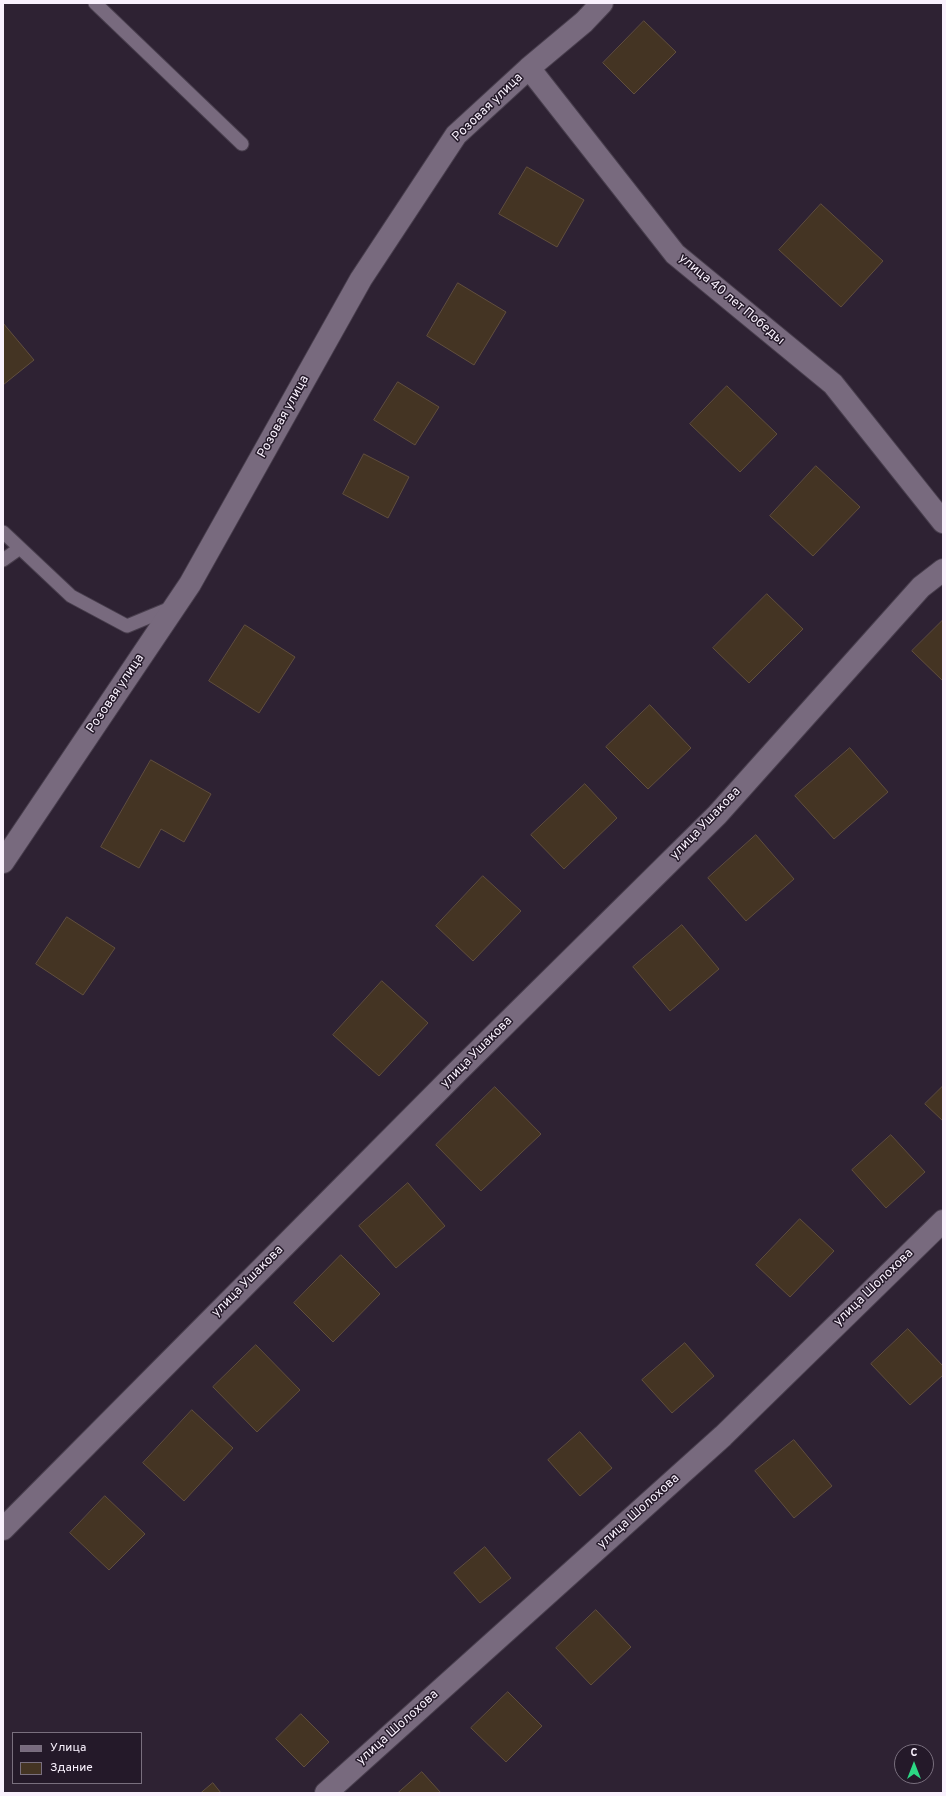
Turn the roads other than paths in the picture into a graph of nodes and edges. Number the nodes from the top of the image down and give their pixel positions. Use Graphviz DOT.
graph roads {
  1 [pos="95,3"];
  2 [pos="602,3"];
  3 [pos="529,68"];
  4 [pos="242,144"];
  5 [pos="943,522"];
  6 [pos="3,532"];
  7 [pos="20,548"];
  8 [pos="3,560"];
  9 [pos="943,570"];
  10 [pos="175,606"];
  11 [pos="3,862"];
  12 [pos="943,1220"];
  13 [pos="3,1529"];
  14 [pos="326,1793"];
  1 -- 4 [label="lane"];
  2 -- 3 [label="street, Розовая улица"];
  3 -- 5 [label="street, улица 40 лет Победы"];
  3 -- 10 [label="street, Розовая улица"];
  6 -- 7 [label="lane"];
  7 -- 8 [label="lane"];
  7 -- 10 [label="lane"];
  9 -- 13 [label="street, улица Ушакова"];
  10 -- 11 [label="street, Розовая улица"];
  12 -- 14 [label="street, улица Шолохова"];
}
